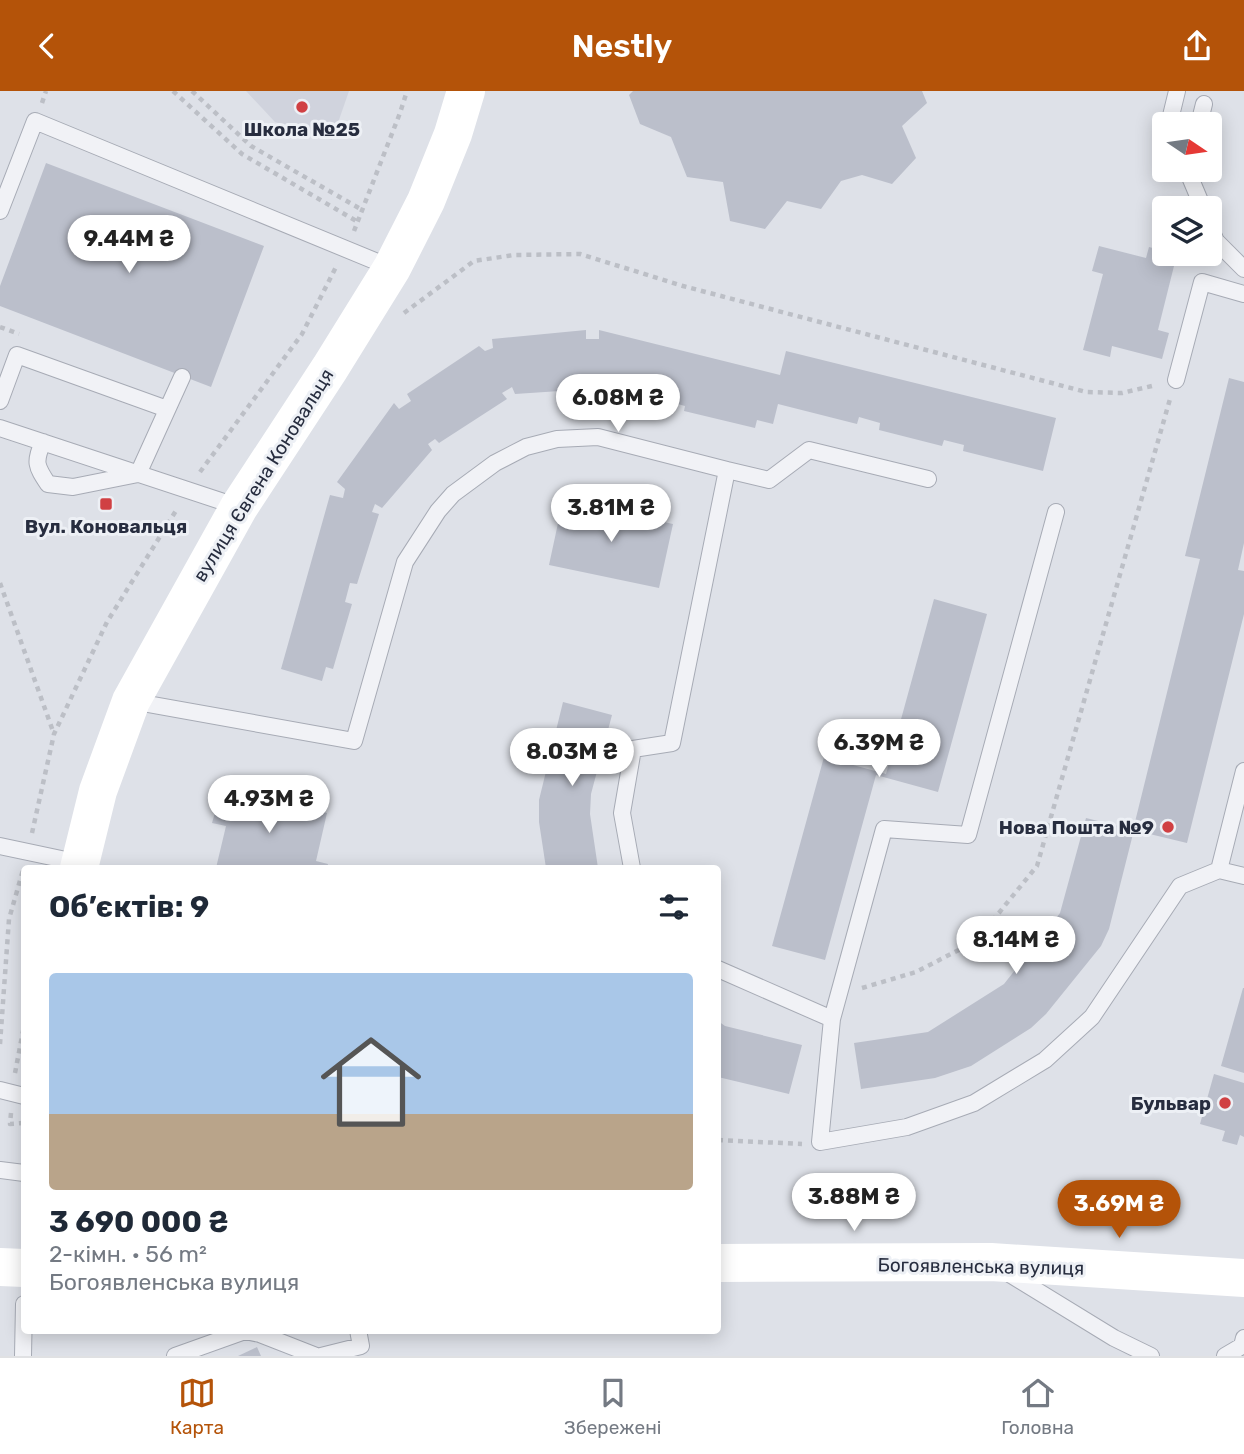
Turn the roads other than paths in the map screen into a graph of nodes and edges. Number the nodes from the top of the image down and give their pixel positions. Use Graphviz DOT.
graph roads {
  1 [pos="466,91"];
  2 [pos="1177,91"];
  3 [pos="1204,104"];
  4 [pos="1172,112"];
  5 [pos="1202,112"];
  6 [pos="0,211"];
  7 [pos="1222,247"];
  8 [pos="392,268"];
  9 [pos="1244,269"];
  10 [pos="1244,294"];
  11 [pos="182,377"];
  12 [pos="1176,380"];
  13 [pos="0,401"];
  14 [pos="167,409"];
  15 [pos="0,428"];
  16 [pos="17,433"];
  17 [pos="43,442"];
  18 [pos="0,443"];
  19 [pos="727,470"];
  20 [pos="138,474"];
  21 [pos="928,479"];
  22 [pos="239,507"];
  23 [pos="1056,512"];
  24 [pos="131,701"];
  25 [pos="1244,771"];
  26 [pos="0,846"];
  27 [pos="79,865"];
  28 [pos="631,865"];
  29 [pos="1219,870"];
  30 [pos="1244,877"];
  31 [pos="721,970"];
  32 [pos="832,1019"];
  33 [pos="0,1170"];
  34 [pos="21,1173"];
  35 [pos="991,1262"];
  36 [pos="721,1263"];
  37 [pos="0,1267"];
  38 [pos="21,1268"];
  39 [pos="1244,1277"];
  40 [pos="23,1334"];
  41 [pos="236,1334"];
  42 [pos="262,1334"];
  43 [pos="1244,1338"];
  44 [pos="361,1344"];
  45 [pos="23,1356"];
  46 [pos="174,1356"];
  47 [pos="316,1356"];
  48 [pos="321,1356"];
  49 [pos="1151,1356"];
  50 [pos="1225,1356"];
  1 -- 8 [label="street, вулиця Євгена Коновальця"];
  2 -- 4 [label="lane"];
  3 -- 5 [label="lane"];
  6 -- 8 [label="lane"];
  7 -- 9 [label="lane"];
  8 -- 22 [label="street, вулиця Євгена Коновальця"];
  10 -- 12 [label="lane"];
  11 -- 14 [label="lane"];
  13 -- 14 [label="lane"];
  14 -- 20 [label="lane"];
  15 -- 16 [label="lane"];
  16 -- 17 [label="lane"];
  16 -- 18 [label="lane"];
  17 -- 20 [label="lane"];
  17 -- 20 [label="lane"];
  19 -- 21 [label="lane"];
  19 -- 24 [label="lane"];
  19 -- 28 [label="lane"];
  20 -- 22 [label="lane"];
  22 -- 24 [label="street, вулиця Євгена Коновальця"];
  23 -- 32 [label="lane"];
  24 -- 27 [label="street, вулиця Євгена Коновальця"];
  25 -- 29 [label="lane"];
  26 -- 27 [label="lane"];
  29 -- 30 [label="lane"];
  29 -- 32 [label="lane"];
  31 -- 32 [label="lane"];
  33 -- 34 [label="lane"];
  35 -- 36 [label="street, Богоявленська вулиця"];
  35 -- 39 [label="street, Богоявленська вулиця"];
  35 -- 49 [label="lane"];
  37 -- 38 [label="street"];
  40 -- 45 [label="lane"];
  41 -- 46 [label="lane"];
  42 -- 47 [label="lane"];
  43 -- 50 [label="lane"];
  44 -- 48 [label="lane"];
}
